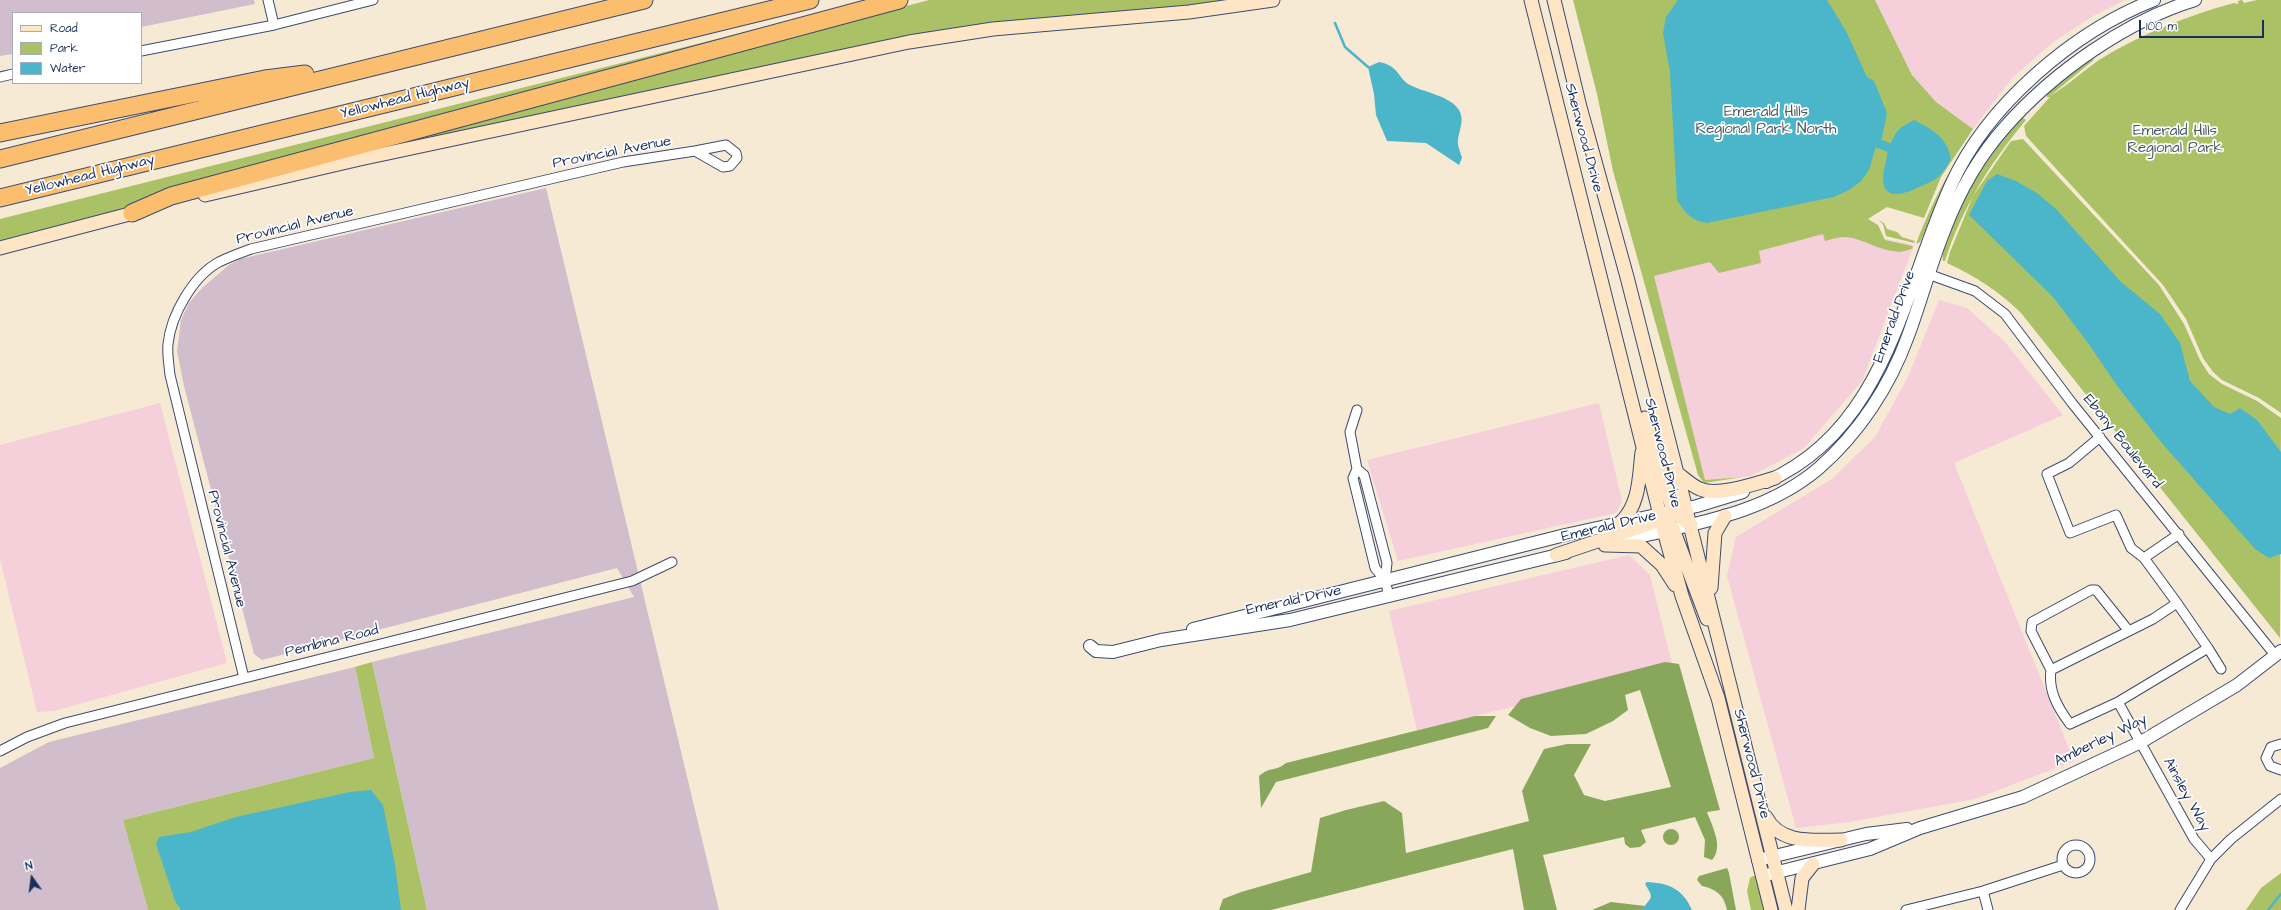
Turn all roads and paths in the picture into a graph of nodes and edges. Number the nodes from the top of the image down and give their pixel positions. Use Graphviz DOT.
graph roads {
  1 [pos="268,0"];
  2 [pos="373,0"];
  3 [pos="644,0"];
  4 [pos="810,0"];
  5 [pos="899,0"];
  6 [pos="1273,0"];
  7 [pos="1523,0"];
  8 [pos="1532,0"];
  9 [pos="1554,0"];
  10 [pos="2154,0"];
  11 [pos="2195,0"];
  12 [pos="274,25"];
  13 [pos="142,51"];
  14 [pos="1546,59"];
  15 [pos="369,68"];
  16 [pos="12,74"];
  17 [pos="0,77"];
  18 [pos="0,133"];
  19 [pos="695,151"];
  20 [pos="0,158"];
  21 [pos="0,198"];
  22 [pos="132,214"];
  23 [pos="0,248"];
  24 [pos="1928,274"];
  25 [pos="1631,392"];
  26 [pos="1357,410"];
  27 [pos="2100,437"];
  28 [pos="1643,444"];
  29 [pos="1678,472"];
  30 [pos="1775,478"];
  31 [pos="1725,516"];
  32 [pos="1670,518"];
  33 [pos="1620,523"];
  34 [pos="1691,525"];
  35 [pos="2179,534"];
  36 [pos="1605,545"];
  37 [pos="1556,555"];
  38 [pos="2144,558"];
  39 [pos="672,562"];
  40 [pos="1385,580"];
  41 [pos="1389,596"];
  42 [pos="1682,596"];
  43 [pos="2177,603"];
  44 [pos="1710,606"];
  45 [pos="2128,630"];
  46 [pos="1717,634"];
  47 [pos="1161,640"];
  48 [pos="1090,646"];
  49 [pos="2208,648"];
  50 [pos="2278,653"];
  51 [pos="2220,669"];
  52 [pos="2051,670"];
  53 [pos="244,678"];
  54 [pos="2118,702"];
  55 [pos="2141,742"];
  56 [pos="2281,744"];
  57 [pos="0,751"];
  58 [pos="2281,770"];
  59 [pos="2281,799"];
  60 [pos="1758,800"];
  61 [pos="1920,828"];
  62 [pos="1842,840"];
  63 [pos="1773,856"];
  64 [pos="2211,859"];
  65 [pos="1758,860"];
  66 [pos="1813,864"];
  67 [pos="2063,865"];
  68 [pos="1777,873"];
  69 [pos="1762,876"];
  70 [pos="1983,891"];
  71 [pos="1771,910"];
  72 [pos="1786,910"];
  73 [pos="1798,910"];
  74 [pos="1906,910"];
  75 [pos="1988,910"];
  76 [pos="2180,910"];
  1 -- 12 [label="street"];
  2 -- 12 [label="street"];
  3 -- 15 [label="highway"];
  4 -- 21 [label="highway, Yellowhead Highway"];
  5 -- 22 [label="highway"];
  6 -- 22 [label="main road"];
  7 -- 14 [label="main road"];
  8 -- 14 [label="main road, Sherwood Drive"];
  9 -- 29 [label="main road, Sherwood Drive"];
  10 -- 30 [label="street, Emerald Drive"];
  11 -- 24 [label="street, Emerald Drive"];
  12 -- 13 [label="street"];
  14 -- 25 [label="main road, Sherwood Drive"];
  15 -- 18 [label="highway"];
  15 -- 20 [label="highway"];
  16 -- 17 [label="street"];
  19 -- 53 [label="street, Provincial Avenue"];
  22 -- 23 [label="main road"];
  24 -- 27 [label="street, Ebony Boulevard"];
  24 -- 31 [label="street, Emerald Drive"];
  25 -- 28 [label="main road, Sherwood Drive"];
  25 -- 32 [label="main road"];
  26 -- 40 [label="street"];
  27 -- 35 [label="street, Ebony Boulevard"];
  27 -- 38 [label="street"];
  28 -- 32 [label="main road, Sherwood Drive"];
  28 -- 33 [label="main road"];
  29 -- 30 [label="main road"];
  29 -- 32 [label="main road, Sherwood Drive"];
  30 -- 32 [label="street, Emerald Drive"];
  31 -- 34 [label="street, Emerald Drive"];
  31 -- 44 [label="main road"];
  32 -- 33 [label="street, Emerald Drive"];
  32 -- 34 [label="main road, Sherwood Drive"];
  32 -- 34 [label="street, Emerald Drive"];
  32 -- 36 [label="street, Emerald Drive"];
  32 -- 37 [label="main road"];
  32 -- 42 [label="main road, Sherwood Drive"];
  32 -- 46 [label="main road"];
  33 -- 40 [label="street, Emerald Drive"];
  34 -- 44 [label="main road, Sherwood Drive"];
  35 -- 38 [label="street"];
  35 -- 50 [label="street, Ebony Boulevard"];
  36 -- 37 [label="street, Emerald Drive"];
  36 -- 42 [label="main road"];
  37 -- 41 [label="street, Emerald Drive"];
  38 -- 43 [label="street"];
  39 -- 53 [label="street, Pembina Road"];
  40 -- 41 [label="street"];
  40 -- 47 [label="street, Emerald Drive"];
  41 -- 47 [label="street, Emerald Drive"];
  42 -- 65 [label="main road, Sherwood Drive"];
  43 -- 45 [label="street"];
  43 -- 49 [label="street"];
  44 -- 46 [label="main road, Sherwood Drive"];
  45 -- 52 [label="street"];
  45 -- 52 [label="street"];
  46 -- 60 [label="main road, Sherwood Drive"];
  47 -- 48 [label="street, Emerald Drive"];
  49 -- 51 [label="street"];
  49 -- 54 [label="street"];
  50 -- 55 [label="street, Amberley Way"];
  52 -- 54 [label="street"];
  53 -- 57 [label="street, Pembina Road"];
  54 -- 55 [label="street, Ainsley Way"];
  55 -- 61 [label="street, Amberley Way"];
  55 -- 64 [label="street, Ainsley Way"];
  56 -- 58 [label="street"];
  59 -- 64 [label="street, Ainsley Way"];
  60 -- 62 [label="main road"];
  60 -- 63 [label="main road, Sherwood Drive"];
  61 -- 62 [label="street, Amberley Way"];
  61 -- 66 [label="street, Amberley Way"];
  62 -- 63 [label="street, Amberley Way"];
  63 -- 65 [label="street, Amberley Way"];
  63 -- 68 [label="main road, Sherwood Drive"];
  64 -- 76 [label="street, Ainsley Way"];
  65 -- 69 [label="main road, Sherwood Drive"];
  66 -- 68 [label="street, Amberley Way"];
  66 -- 73 [label="main road"];
  67 -- 70 [label="street"];
  68 -- 69 [label="street, Amberley Way"];
  68 -- 72 [label="main road, Sherwood Drive"];
  69 -- 71 [label="main road, Sherwood Drive"];
  70 -- 74 [label="street"];
  70 -- 75 [label="street"];
}
